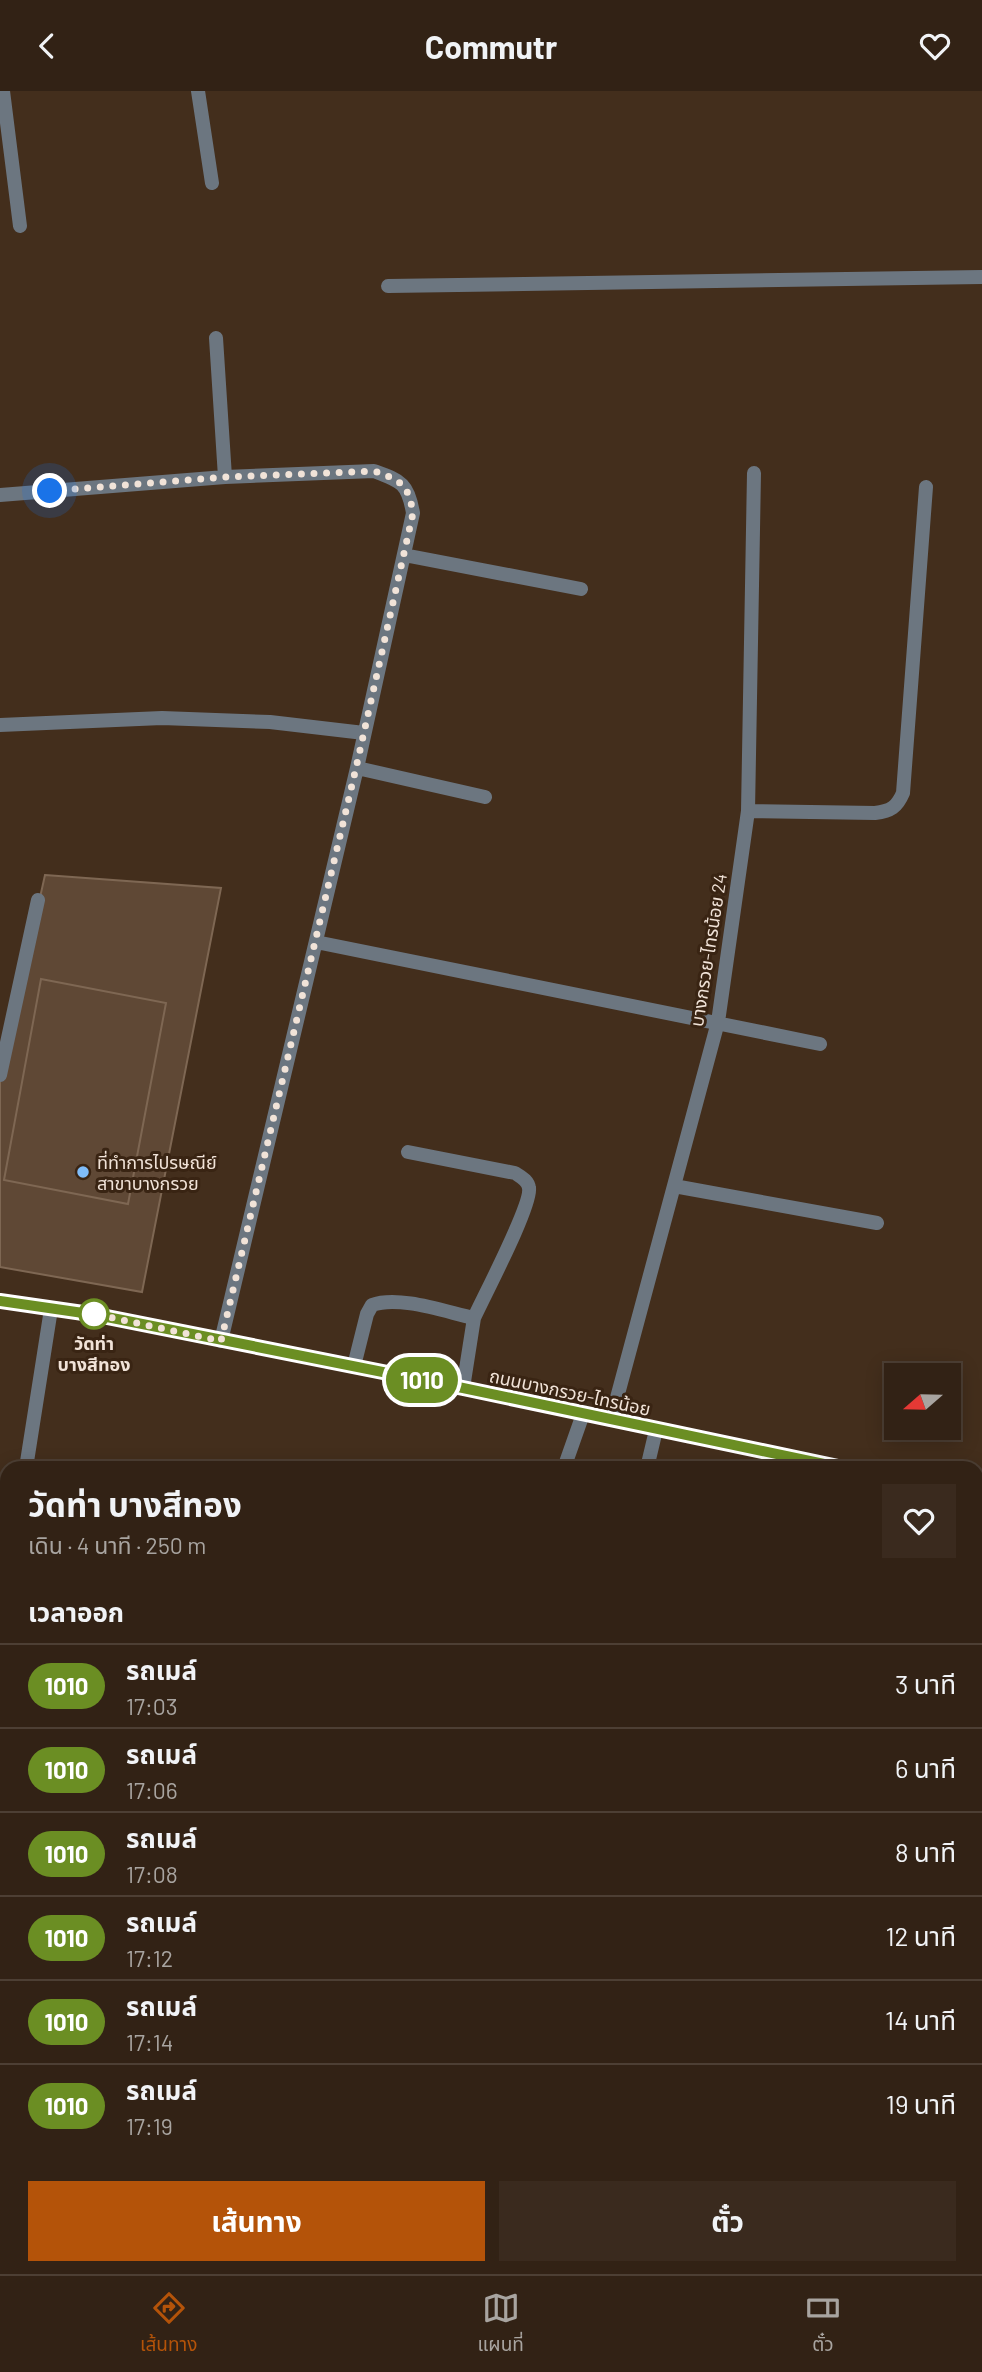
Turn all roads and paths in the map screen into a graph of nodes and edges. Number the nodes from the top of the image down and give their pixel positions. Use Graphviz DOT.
graph roads {
  1 [pos="3,91"];
  2 [pos="198,91"];
  3 [pos="212,183"];
  4 [pos="20,226"];
  5 [pos="982,278"];
  6 [pos="388,286"];
  7 [pos="216,338"];
  8 [pos="754,473"];
  9 [pos="225,477"];
  10 [pos="926,487"];
  11 [pos="0,495"];
  12 [pos="404,555"];
  13 [pos="581,590"];
  14 [pos="0,725"];
  15 [pos="364,733"];
  16 [pos="356,768"];
  17 [pos="485,796"];
  18 [pos="748,811"];
  19 [pos="38,900"];
  20 [pos="316,941"];
  21 [pos="718,1022"];
  22 [pos="820,1044"];
  23 [pos="0,1075"];
  24 [pos="408,1151"];
  25 [pos="674,1186"];
  26 [pos="877,1223"];
  27 [pos="0,1301"];
  28 [pos="51,1309"];
  29 [pos="474,1318"];
  30 [pos="221,1341"];
  31 [pos="354,1366"];
  32 [pos="463,1388"];
  33 [pos="583,1414"];
  34 [pos="611,1420"];
  35 [pos="656,1430"];
  36 [pos="27,1461"];
  37 [pos="566,1461"];
  38 [pos="649,1461"];
  39 [pos="786,1461"];
  1 -- 4 [label="street"];
  2 -- 3 [label="street"];
  5 -- 6 [label="street"];
  7 -- 9 [label="street"];
  8 -- 18 [label="street, บางกรวย-ไทรน้อย 24"];
  9 -- 11 [label="street"];
  9 -- 12 [label="street"];
  10 -- 18 [label="street"];
  12 -- 13 [label="street"];
  12 -- 15 [label="street"];
  14 -- 15 [label="street"];
  15 -- 16 [label="street"];
  16 -- 17 [label="street"];
  16 -- 20 [label="street"];
  18 -- 21 [label="street, บางกรวย-ไทรน้อย 24"];
  19 -- 23 [label="street"];
  20 -- 21 [label="street"];
  20 -- 30 [label="street"];
  21 -- 22 [label="street"];
  21 -- 25 [label="street, บางกรวย-ไทรน้อย 24"];
  24 -- 29 [label="street"];
  25 -- 26 [label="street"];
  25 -- 34 [label="street, บางกรวย-ไทรน้อย 24"];
  27 -- 28 [label="main road, ถนนบางกรวย-ไทรน้อย"];
  28 -- 30 [label="main road, ถนนบางกรวย-ไทรน้อย"];
  28 -- 36 [label="street"];
  29 -- 31 [label="street"];
  29 -- 32 [label="street"];
  30 -- 31 [label="main road, ถนนบางกรวย-ไทรน้อย"];
  31 -- 32 [label="main road, ถนนบางกรวย-ไทรน้อย"];
  32 -- 33 [label="main road, ถนนบางกรวย-ไทรน้อย"];
  33 -- 34 [label="main road, ถนนบางกรวย-ไทรน้อย"];
  33 -- 37 [label="street"];
  34 -- 35 [label="main road, ถนนบางกรวย-ไทรน้อย"];
  35 -- 38 [label="street"];
  35 -- 39 [label="main road, ถนนบางกรวย-ไทรน้อย"];
}
